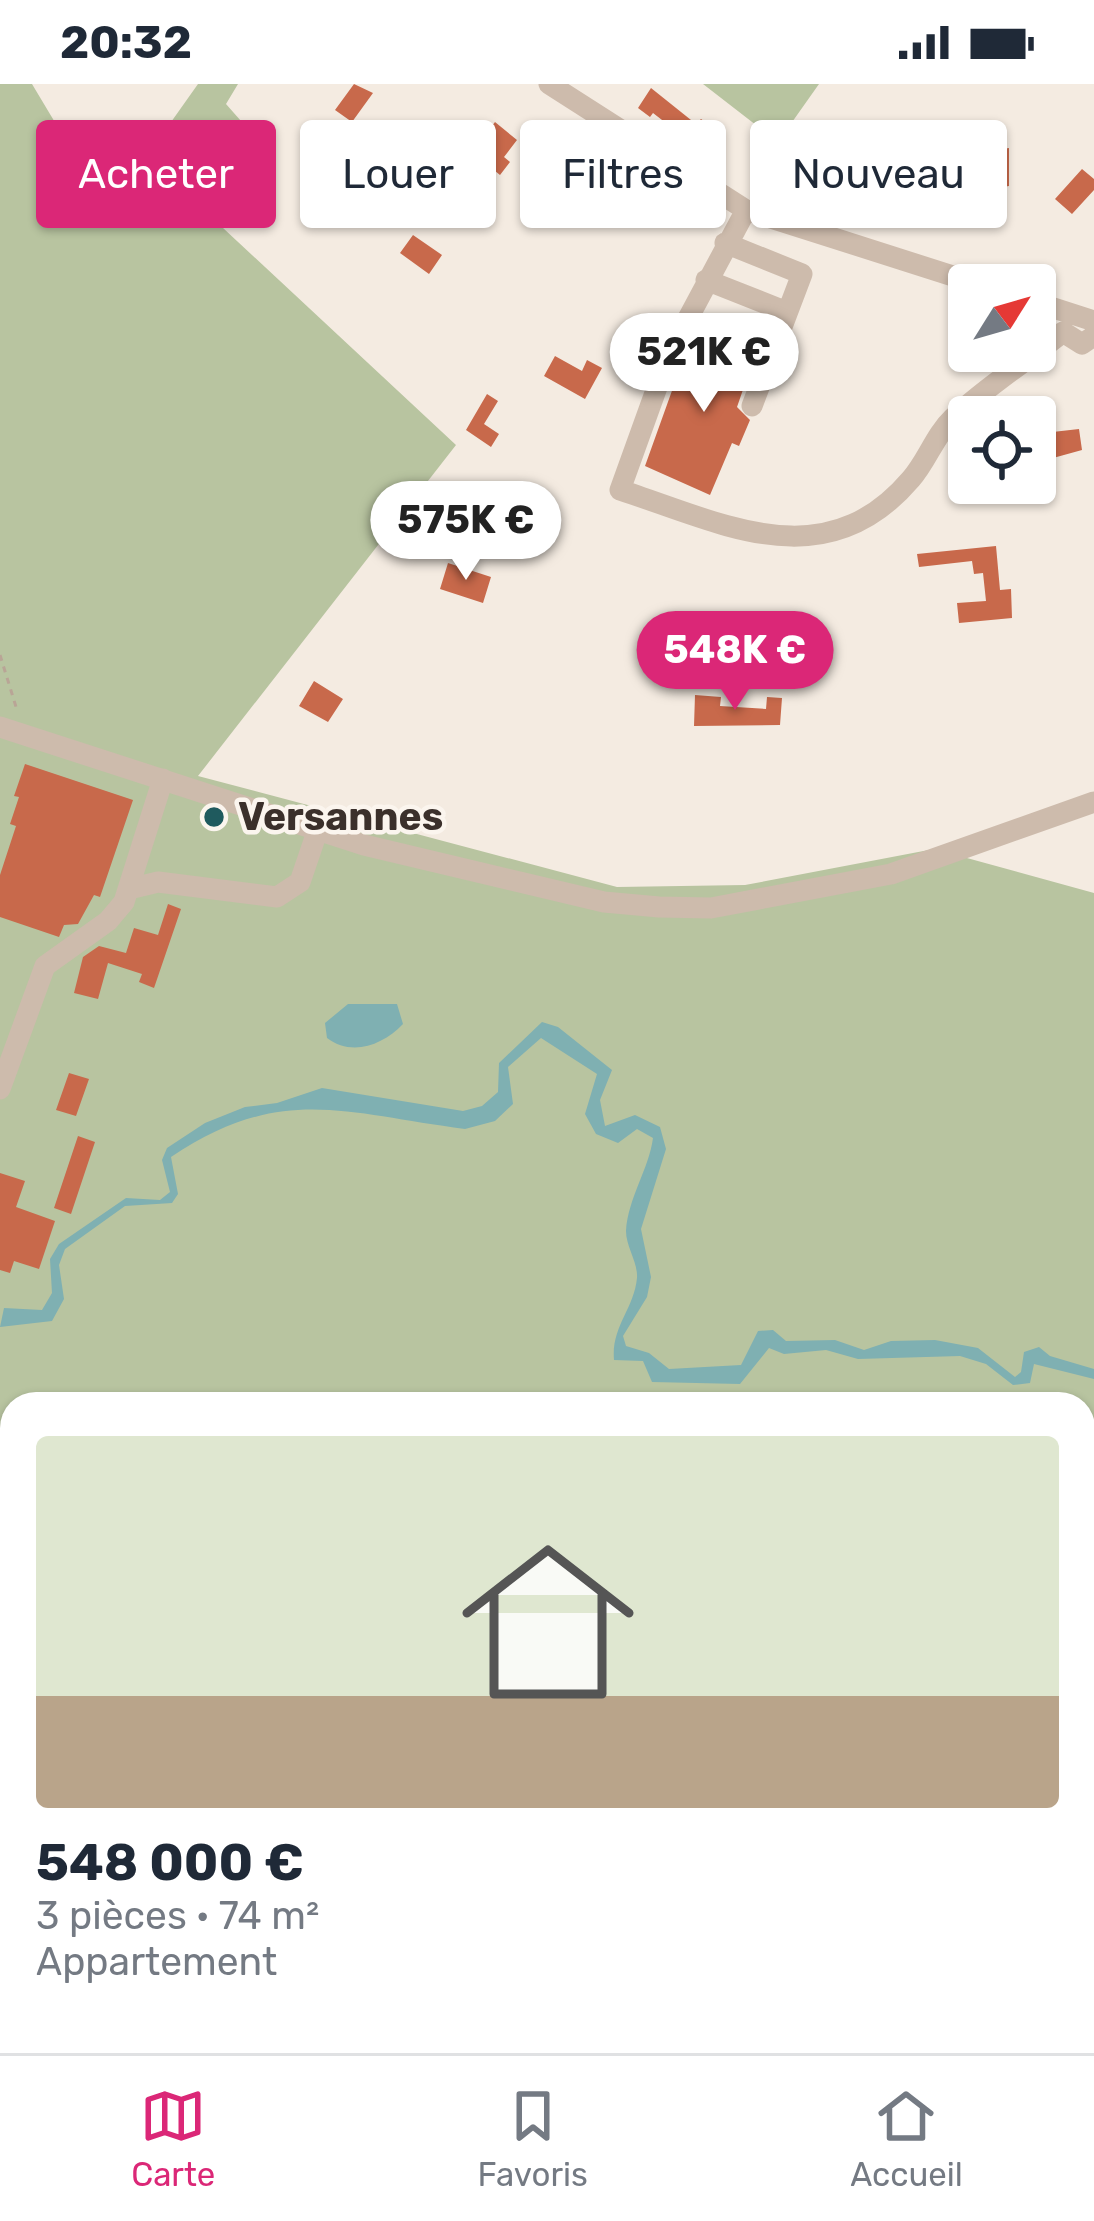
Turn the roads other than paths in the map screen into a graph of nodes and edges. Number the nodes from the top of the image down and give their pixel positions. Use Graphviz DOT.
graph roads {
  1 [pos="549,84"];
  2 [pos="746,210"];
  3 [pos="725,243"];
  4 [pos="948,274"];
  5 [pos="706,280"];
  6 [pos="1056,309"];
  7 [pos="787,313"];
  8 [pos="1094,321"];
  9 [pos="1094,336"];
  10 [pos="752,406"];
  11 [pos="9,729"];
  12 [pos="163,779"];
  13 [pos="1094,802"];
  14 [pos="317,832"];
  15 [pos="129,889"];
  16 [pos="0,1089"];
  1 -- 2 [label="street"];
  2 -- 3 [label="street"];
  2 -- 4 [label="street"];
  3 -- 5 [label="street"];
  3 -- 7 [label="street"];
  5 -- 7 [label="street"];
  5 -- 9 [label="street"];
  6 -- 8 [label="street"];
  7 -- 10 [label="street"];
  11 -- 12 [label="street"];
  12 -- 14 [label="street"];
  12 -- 15 [label="street"];
  13 -- 14 [label="street"];
  14 -- 15 [label="street"];
  15 -- 16 [label="street"];
}
